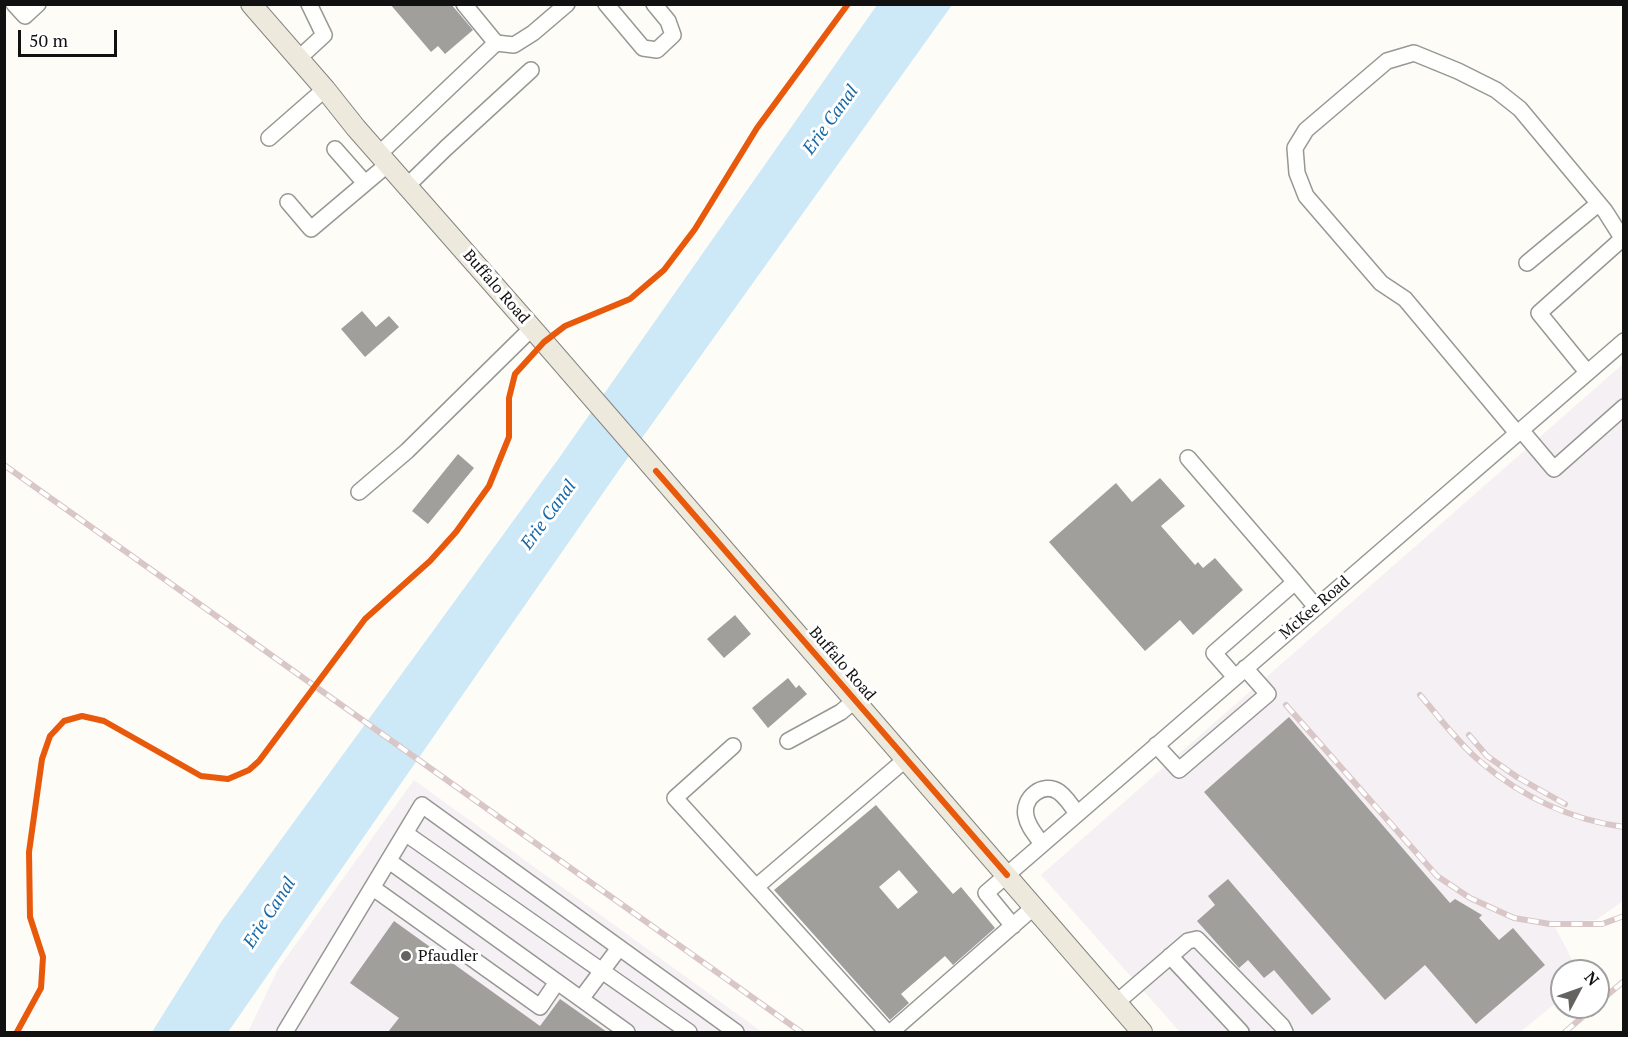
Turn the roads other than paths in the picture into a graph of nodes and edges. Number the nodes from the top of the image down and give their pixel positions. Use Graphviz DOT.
graph roads {
  1 [pos="14,4"];
  2 [pos="38,4"];
  3 [pos="251,4"];
  4 [pos="309,4"];
  5 [pos="464,4"];
  6 [pos="567,4"];
  7 [pos="606,4"];
  8 [pos="654,4"];
  9 [pos="496,44"];
  10 [pos="298,59"];
  11 [pos="531,70"];
  12 [pos="325,89"];
  13 [pos="269,138"];
  14 [pos="335,149"];
  15 [pos="383,160"];
  16 [pos="365,183"];
  17 [pos="407,186"];
  18 [pos="288,202"];
  19 [pos="1598,204"];
  20 [pos="1623,240"];
  21 [pos="1527,263"];
  22 [pos="532,328"];
  23 [pos="1623,341"];
  24 [pos="1587,372"];
  25 [pos="1623,407"];
  26 [pos="1519,431"];
  27 [pos="1188,458"];
  28 [pos="359,492"];
  29 [pos="1295,582"];
  30 [pos="1316,607"];
  31 [pos="1240,673"];
  32 [pos="855,700"];
  33 [pos="788,741"];
  34 [pos="1156,745"];
  35 [pos="733,746"];
  36 [pos="906,759"];
  37 [pos="1077,814"];
  38 [pos="405,833"];
  39 [pos="1042,844"];
  40 [pos="389,861"];
  41 [pos="1007,875"];
  42 [pos="756,887"];
  43 [pos="373,888"];
  44 [pos="1034,907"];
  45 [pos="1013,926"];
  46 [pos="619,948"];
  47 [pos="1170,956"];
  48 [pos="602,972"];
  49 [pos="557,982"];
  50 [pos="581,999"];
  51 [pos="1116,1003"];
  52 [pos="718,1027"];
  53 [pos="285,1032"];
  54 [pos="627,1032"];
  55 [pos="688,1032"];
  56 [pos="736,1032"];
  57 [pos="889,1032"];
  58 [pos="1142,1032"];
  59 [pos="1241,1032"];
  60 [pos="1285,1032"];
  1 -- 2 [label="street"];
  3 -- 10 [label="main road, Buffalo Road"];
  4 -- 10 [label="street"];
  5 -- 9 [label="street"];
  6 -- 9 [label="street"];
  7 -- 8 [label="street"];
  9 -- 15 [label="street"];
  10 -- 12 [label="main road, Buffalo Road"];
  11 -- 17 [label="street"];
  12 -- 13 [label="street"];
  12 -- 15 [label="main road, Buffalo Road"];
  14 -- 16 [label="street"];
  15 -- 16 [label="street"];
  15 -- 17 [label="main road, Buffalo Road"];
  16 -- 18 [label="street"];
  17 -- 22 [label="main road, Buffalo Road"];
  19 -- 20 [label="street"];
  19 -- 21 [label="street"];
  19 -- 26 [label="street"];
  20 -- 24 [label="street"];
  22 -- 28 [label="street"];
  22 -- 32 [label="main road, Buffalo Road"];
  23 -- 24 [label="street, McKee Road"];
  24 -- 26 [label="street, McKee Road"];
  25 -- 26 [label="street"];
  26 -- 30 [label="street, McKee Road"];
  27 -- 29 [label="street"];
  29 -- 30 [label="street"];
  29 -- 31 [label="street"];
  30 -- 31 [label="street, McKee Road"];
  31 -- 34 [label="street, McKee Road"];
  31 -- 34 [label="street"];
  32 -- 33 [label="street"];
  32 -- 36 [label="main road, Buffalo Road"];
  34 -- 37 [label="street, McKee Road"];
  35 -- 42 [label="street"];
  36 -- 41 [label="main road, Buffalo Road"];
  36 -- 42 [label="street"];
  37 -- 39 [label="street, McKee Road"];
  37 -- 39 [label="street"];
  38 -- 40 [label="street"];
  38 -- 46 [label="street"];
  38 -- 48 [label="street"];
  39 -- 41 [label="street, McKee Road"];
  40 -- 43 [label="street"];
  40 -- 49 [label="street"];
  41 -- 44 [label="main road, Buffalo Road"];
  41 -- 45 [label="street, McKee Road"];
  42 -- 57 [label="street"];
  43 -- 49 [label="street"];
  43 -- 53 [label="street"];
  44 -- 45 [label="street"];
  44 -- 51 [label="main road, Buffalo Road"];
  45 -- 57 [label="street"];
  46 -- 48 [label="street"];
  46 -- 52 [label="street"];
  47 -- 51 [label="street"];
  47 -- 59 [label="street"];
  47 -- 60 [label="street"];
  48 -- 50 [label="street"];
  48 -- 55 [label="street"];
  49 -- 50 [label="street"];
  50 -- 54 [label="street"];
  51 -- 58 [label="main road, Buffalo Road"];
  52 -- 56 [label="street"];
}
